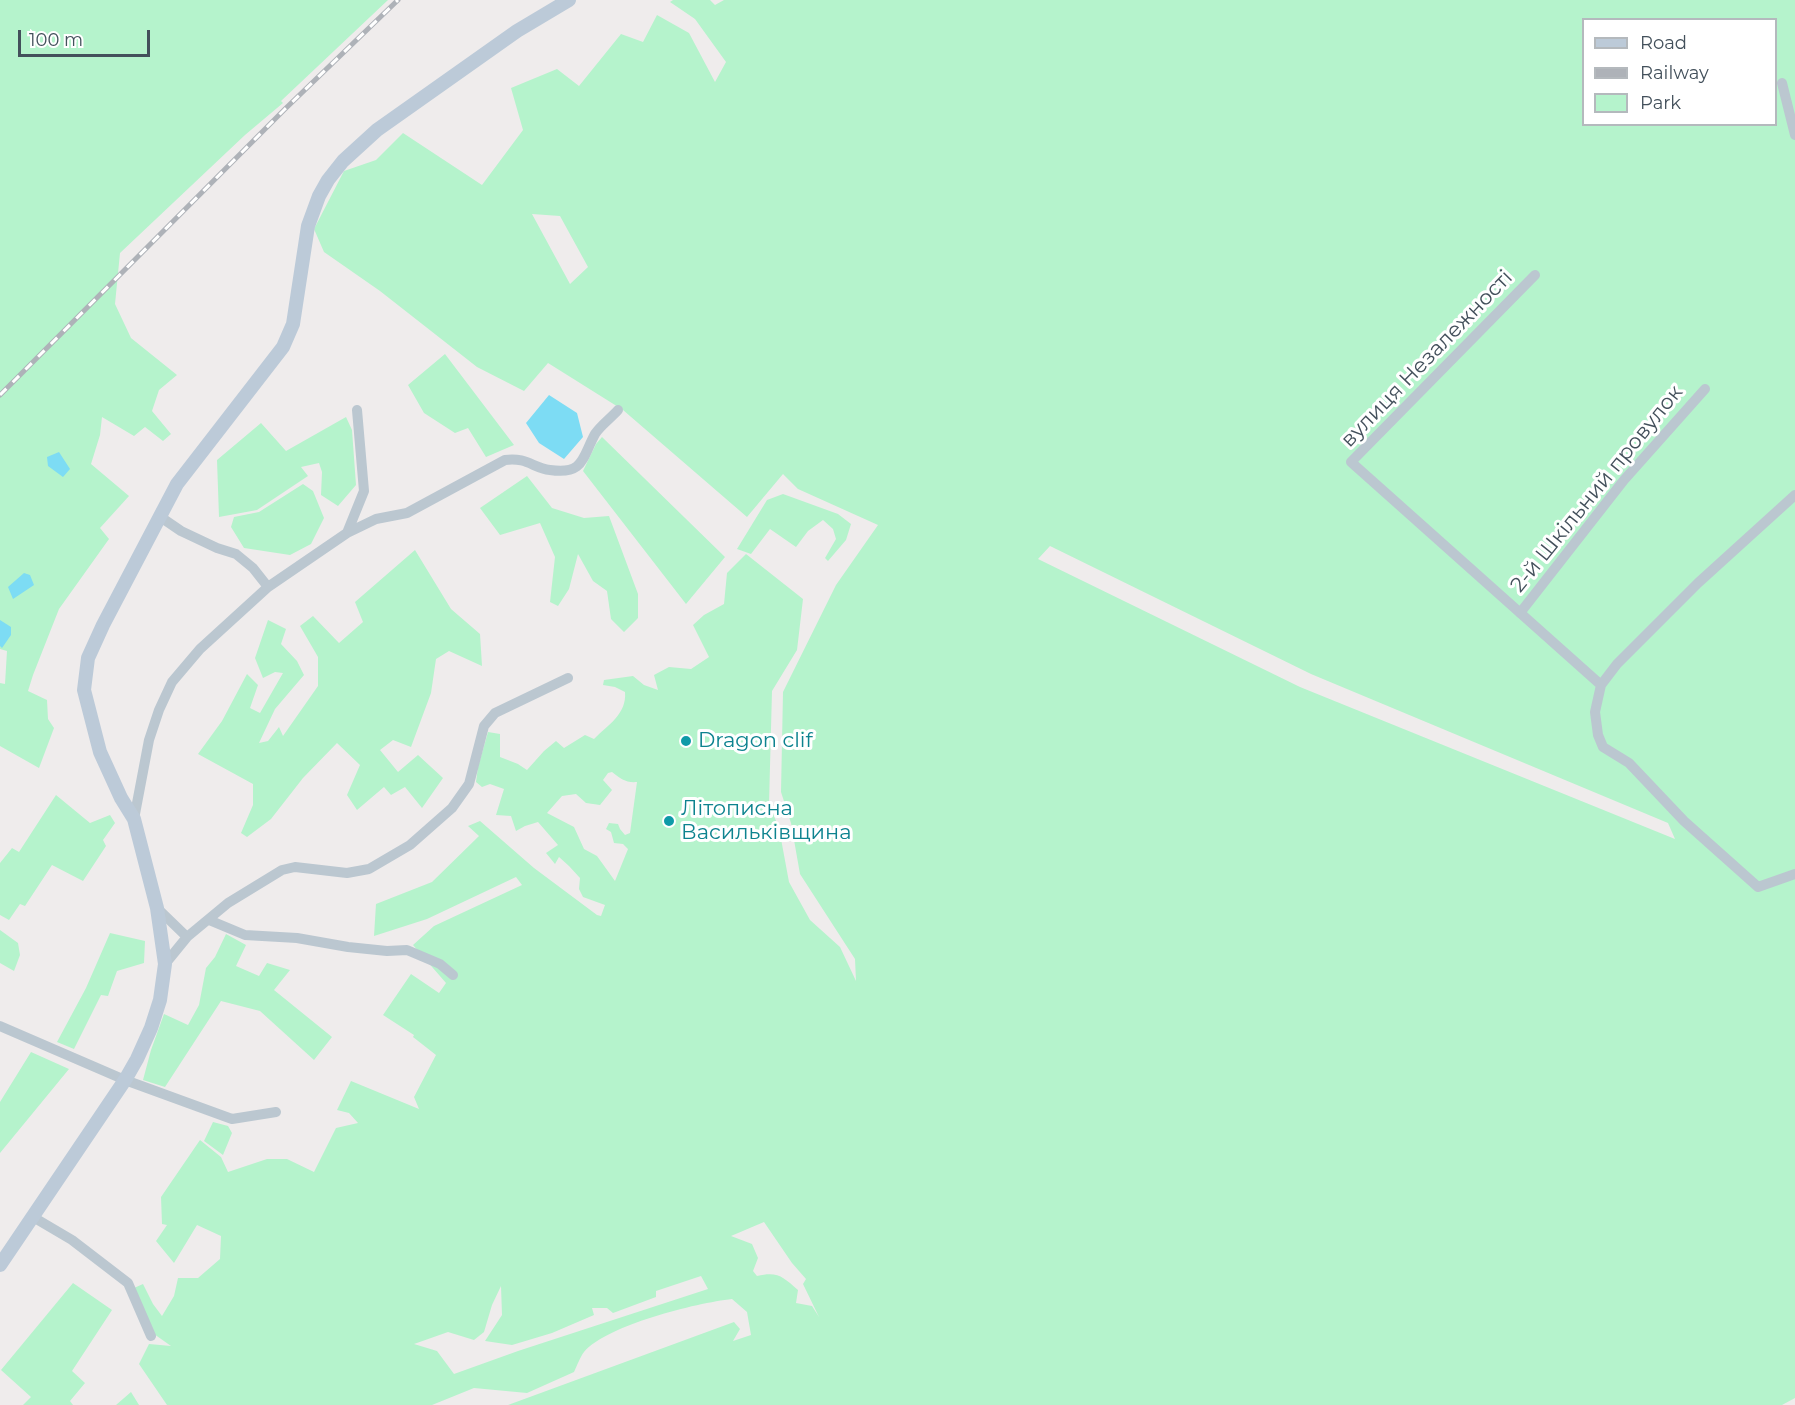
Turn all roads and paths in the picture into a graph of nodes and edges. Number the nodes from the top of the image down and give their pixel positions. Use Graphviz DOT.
graph roads {
  1 [pos="569,0"];
  2 [pos="1782,83"];
  3 [pos="1795,135"];
  4 [pos="1535,275"];
  5 [pos="1704,389"];
  6 [pos="357,410"];
  7 [pos="618,410"];
  8 [pos="1795,495"];
  9 [pos="159,516"];
  10 [pos="347,533"];
  11 [pos="268,587"];
  12 [pos="1520,613"];
  13 [pos="568,678"];
  14 [pos="1601,685"];
  15 [pos="134,819"];
  16 [pos="1795,874"];
  17 [pos="157,908"];
  18 [pos="210,920"];
  19 [pos="187,937"];
  20 [pos="165,964"];
  21 [pos="453,975"];
  22 [pos="0,1026"];
  23 [pos="125,1080"];
  24 [pos="276,1112"];
  25 [pos="33,1217"];
  26 [pos="0,1265"];
  27 [pos="151,1336"];
  1 -- 9 [label="street"];
  2 -- 3 [label="street"];
  4 -- 12 [label="street, вулиця Незалежності"];
  5 -- 12 [label="street, 2-й Шкільний провулок"];
  6 -- 10 [label="street"];
  7 -- 10 [label="street"];
  8 -- 14 [label="street"];
  9 -- 11 [label="street"];
  9 -- 15 [label="street"];
  10 -- 11 [label="street"];
  11 -- 15 [label="street"];
  12 -- 14 [label="street"];
  13 -- 18 [label="street"];
  14 -- 16 [label="street"];
  15 -- 17 [label="street"];
  17 -- 19 [label="street"];
  17 -- 20 [label="street"];
  18 -- 19 [label="street"];
  18 -- 21 [label="street"];
  19 -- 20 [label="street"];
  20 -- 23 [label="street"];
  22 -- 23 [label="street"];
  23 -- 24 [label="street"];
  23 -- 25 [label="street"];
  25 -- 26 [label="street"];
  25 -- 27 [label="street"];
}
